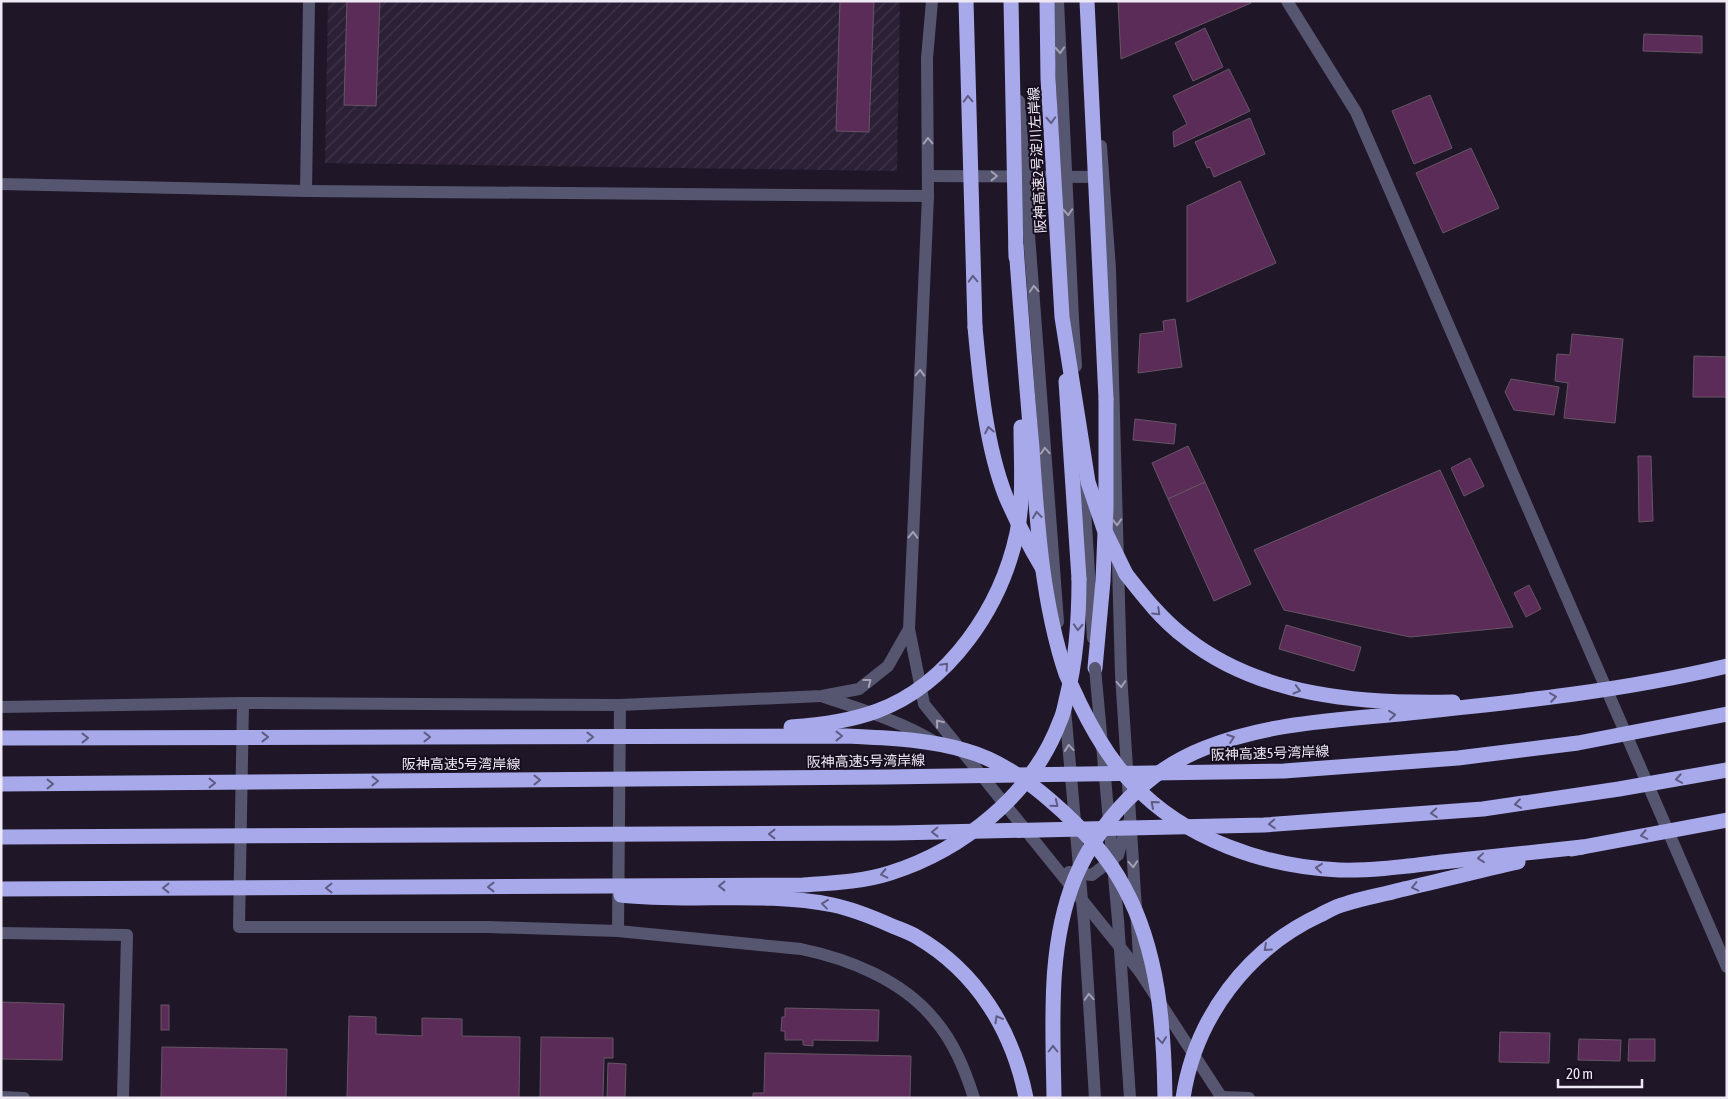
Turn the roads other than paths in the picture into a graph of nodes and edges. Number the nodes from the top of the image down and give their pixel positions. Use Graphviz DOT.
graph roads {
  1 [pos="308,1"];
  2 [pos="932,1"];
  3 [pos="966,1"];
  4 [pos="1011,1"];
  5 [pos="1047,1"];
  6 [pos="1058,1"];
  7 [pos="1087,1"];
  8 [pos="1091,1"];
  9 [pos="1287,1"];
  10 [pos="928,176"];
  11 [pos="1103,177"];
  12 [pos="1,184"];
  13 [pos="306,191"];
  14 [pos="928,196"];
  15 [pos="1016,246"];
  16 [pos="1062,317"];
  17 [pos="1055,587"];
  18 [pos="910,629"];
  19 [pos="1727,666"];
  20 [pos="1095,668"];
  21 [pos="822,696"];
  22 [pos="1521,701"];
  23 [pos="243,703"];
  24 [pos="620,705"];
  25 [pos="1,706"];
  26 [pos="1727,714"];
  27 [pos="668,737"];
  28 [pos="1,738"];
  29 [pos="970,762"];
  30 [pos="1727,770"];
  31 [pos="1,784"];
  32 [pos="1129,814"];
  33 [pos="1727,820"];
  34 [pos="1,837"];
  35 [pos="1582,847"];
  36 [pos="1057,870"];
  37 [pos="540,887"];
  38 [pos="1,889"];
  39 [pos="618,931"];
  40 [pos="1,933"];
  41 [pos="1727,967"];
  42 [pos="1140,972"];
  43 [pos="1,1097"];
  44 [pos="24,1098"];
  45 [pos="123,1098"];
  46 [pos="974,1098"];
  47 [pos="1026,1098"];
  48 [pos="1054,1098"];
  49 [pos="1095,1098"];
  50 [pos="1130,1098"];
  51 [pos="1165,1098"];
  52 [pos="1183,1098"];
  53 [pos="1222,1098"];
  54 [pos="1250,1098"];
  1 -- 13 [label="street"];
  10 -- 2 [label="street, one-way"];
  17 -- 3 [label="highway, one-way, bridge"];
  4 -- 15 [label="highway, 阪神高速2号淀川左岸線, bridge"];
  17 -- 4 [label="street, one-way, bridge"];
  5 -- 16 [label="highway, 阪神高速2号淀川左岸線, one-way, bridge"];
  6 -- 20 [label="street, one-way, bridge"];
  7 -- 20 [label="highway, bridge"];
  8 -- 11 [label="street"];
  9 -- 41 [label="street"];
  10 -- 11 [label="street, one-way"];
  10 -- 14 [label="street"];
  11 -- 32 [label="street, one-way"];
  12 -- 13 [label="street"];
  13 -- 14 [label="street"];
  18 -- 14 [label="street, one-way"];
  27 -- 15 [label="highway, one-way, bridge"];
  35 -- 15 [label="highway, one-way, bridge"];
  16 -- 22 [label="highway, one-way, bridge"];
  16 -- 37 [label="highway, one-way, bridge"];
  49 -- 17 [label="street, one-way, bridge"];
  21 -- 18 [label="street, one-way"];
  29 -- 18 [label="street, one-way"];
  22 -- 19 [label="highway, one-way, bridge"];
  20 -- 50 [label="street, bridge"];
  21 -- 24 [label="street"];
  21 -- 29 [label="street"];
  48 -- 22 [label="highway, one-way, bridge"];
  23 -- 24 [label="street"];
  23 -- 25 [label="street"];
  23 -- 39 [label="street"];
  24 -- 39 [label="street"];
  31 -- 26 [label="highway, 阪神高速5号湾岸線, one-way, bridge"];
  28 -- 27 [label="highway, one-way, bridge"];
  27 -- 51 [label="highway, one-way, bridge"];
  29 -- 36 [label="street"];
  30 -- 34 [label="highway, one-way, bridge"];
  32 -- 36 [label="street"];
  32 -- 42 [label="street, one-way"];
  33 -- 35 [label="highway, one-way, bridge"];
  35 -- 52 [label="highway, one-way, bridge"];
  36 -- 42 [label="street"];
  37 -- 38 [label="highway, one-way, bridge"];
  47 -- 37 [label="highway, one-way, bridge"];
  39 -- 46 [label="street"];
  40 -- 45 [label="street"];
  42 -- 53 [label="street"];
  43 -- 44 [label="street"];
  53 -- 54 [label="street"];
}
